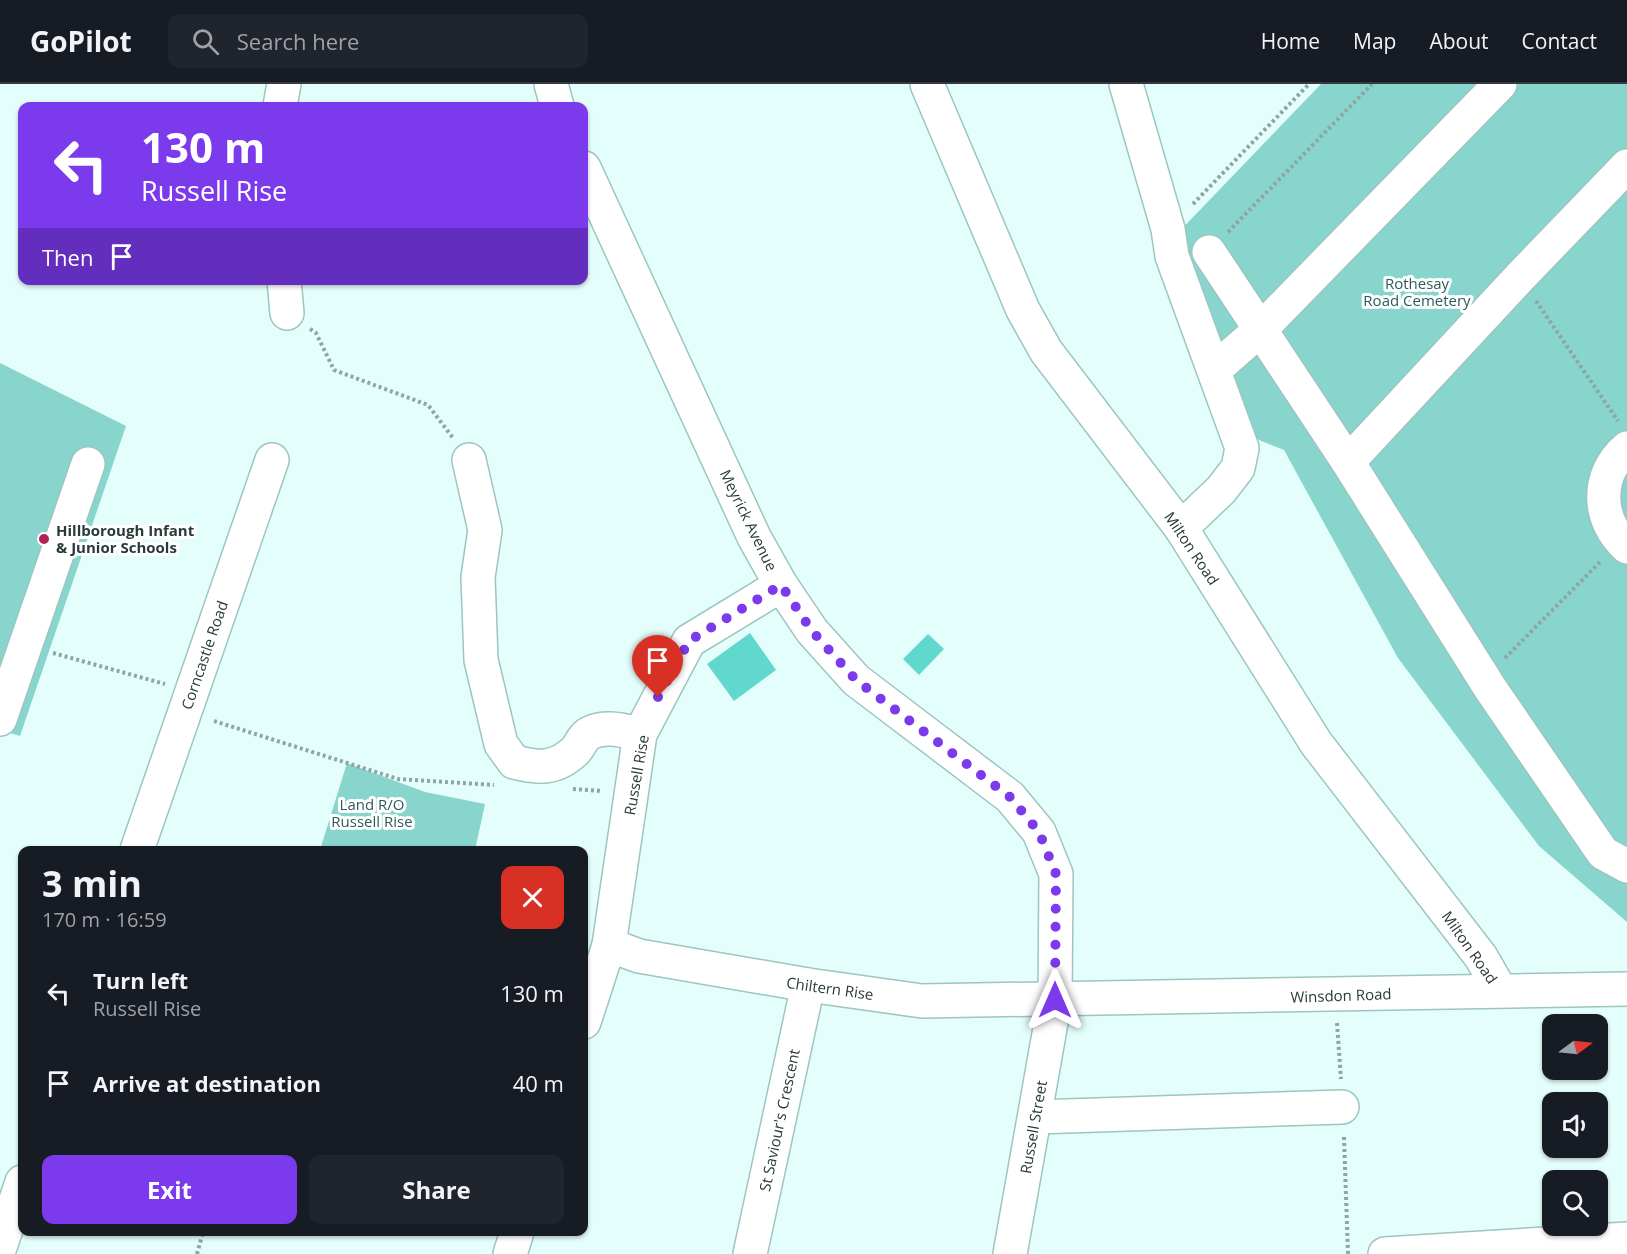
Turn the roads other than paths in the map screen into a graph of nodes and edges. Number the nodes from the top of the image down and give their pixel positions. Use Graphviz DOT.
graph roads {
  1 [pos="284,84"];
  2 [pos="551,84"];
  3 [pos="927,84"];
  4 [pos="1126,84"];
  5 [pos="1500,84"];
  6 [pos="281,102"];
  7 [pos="555,102"];
  8 [pos="1627,166"];
  9 [pos="588,177"];
  10 [pos="1209,252"];
  11 [pos="284,285"];
  12 [pos="287,313"];
  13 [pos="1261,328"];
  14 [pos="1221,364"];
  15 [pos="1624,436"];
  16 [pos="272,460"];
  17 [pos="469,460"];
  18 [pos="1348,462"];
  19 [pos="88,464"];
  20 [pos="1181,528"];
  21 [pos="1624,544"];
  22 [pos="781,585"];
  23 [pos="0,719"];
  24 [pos="640,735"];
  25 [pos="137,846"];
  26 [pos="1627,866"];
  27 [pos="609,945"];
  28 [pos="808,985"];
  29 [pos="1627,989"];
  30 [pos="1500,990"];
  31 [pos="1055,1000"];
  32 [pos="588,1010"];
  33 [pos="1342,1107"];
  34 [pos="1035,1117"];
  35 [pos="18,1194"];
  36 [pos="516,1236"];
  37 [pos="1627,1239"];
  38 [pos="0,1247"];
  39 [pos="510,1254"];
  40 [pos="750,1254"];
  41 [pos="1010,1254"];
  42 [pos="1384,1254"];
  1 -- 6 [label="street"];
  2 -- 7 [label="street"];
  3 -- 20 [label="street, Milton Road"];
  4 -- 20 [label="street"];
  5 -- 13 [label="street"];
  8 -- 18 [label="street"];
  9 -- 22 [label="street, Meyrick Avenue"];
  10 -- 13 [label="street"];
  11 -- 12 [label="street"];
  13 -- 14 [label="street"];
  13 -- 18 [label="street"];
  15 -- 21 [label="street"];
  16 -- 25 [label="street, Corncastle Road"];
  17 -- 24 [label="street"];
  18 -- 26 [label="street"];
  19 -- 23 [label="street"];
  20 -- 30 [label="street, Milton Road"];
  22 -- 24 [label="street, Russell Rise"];
  22 -- 31 [label="street, Meyrick Avenue"];
  24 -- 27 [label="street, Russell Rise"];
  27 -- 28 [label="street, Chiltern Rise"];
  27 -- 32 [label="street, Russell Rise"];
  28 -- 31 [label="street, Chiltern Rise"];
  28 -- 40 [label="street, St Saviour's Crescent"];
  29 -- 30 [label="street, Winsdon Road"];
  30 -- 31 [label="street, Winsdon Road"];
  31 -- 34 [label="street, Russell Street"];
  33 -- 34 [label="street"];
  34 -- 41 [label="street, Russell Street"];
  35 -- 38 [label="street"];
  36 -- 39 [label="street"];
  37 -- 42 [label="street"];
}
